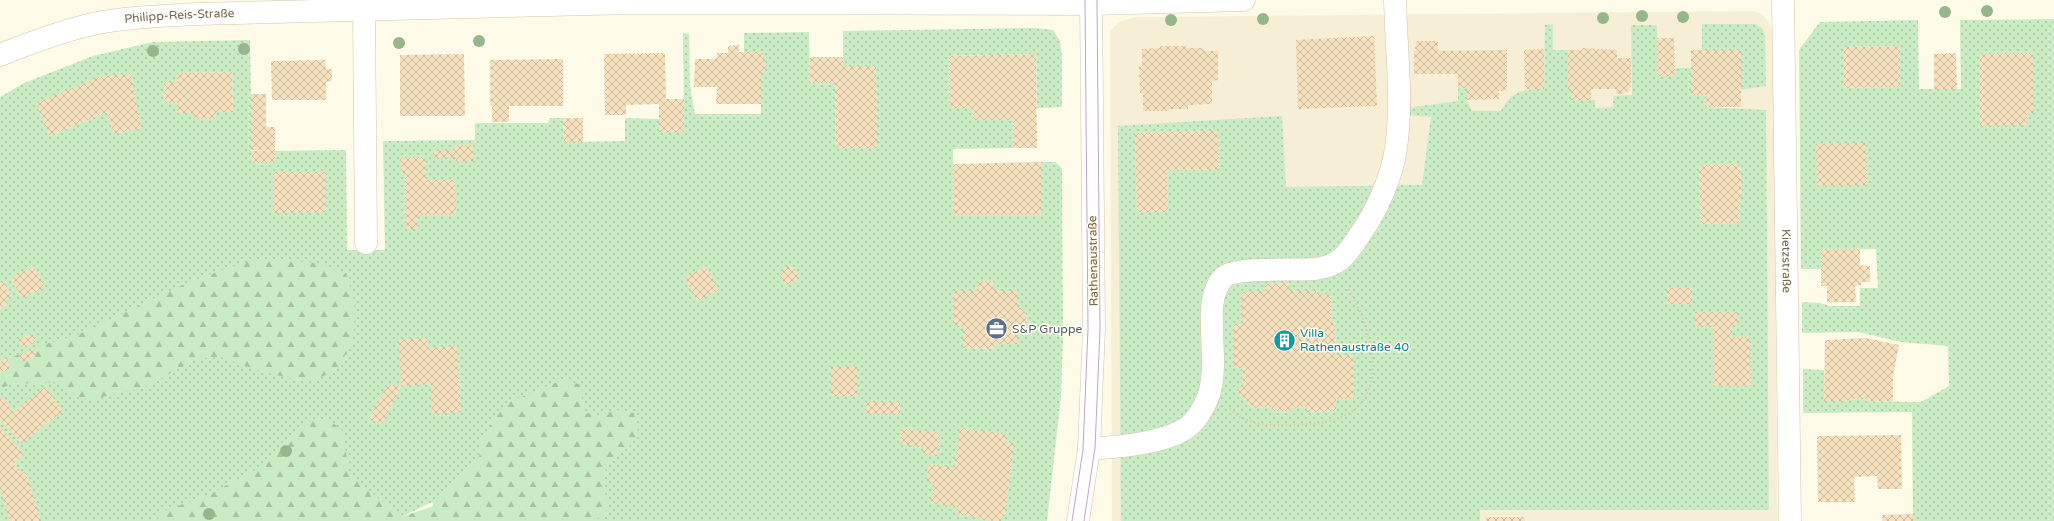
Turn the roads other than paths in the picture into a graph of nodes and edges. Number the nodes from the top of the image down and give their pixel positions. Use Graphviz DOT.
graph roads {
  1 [pos="1244,0"];
  2 [pos="1394,0"];
  3 [pos="1783,0"];
  4 [pos="1091,2"];
  5 [pos="364,10"];
  6 [pos="0,55"];
  7 [pos="366,243"];
  8 [pos="1089,449"];
  9 [pos="1078,521"];
  10 [pos="1790,521"];
  1 -- 4 [label="street, Philipp-Reis-Straße"];
  2 -- 8 [label="street"];
  3 -- 10 [label="street, Kietzstraße"];
  4 -- 5 [label="street, Philipp-Reis-Straße"];
  4 -- 8 [label="street, Rathenaustraße"];
  5 -- 6 [label="street, Philipp-Reis-Straße"];
  5 -- 7 [label="street"];
  8 -- 9 [label="street, Rathenaustraße"];
}
